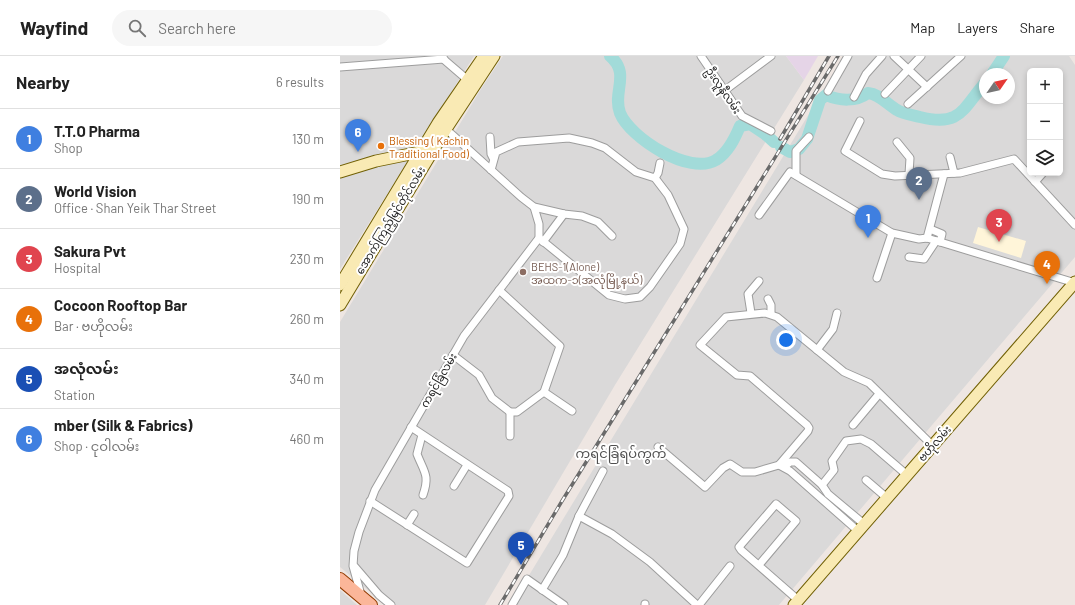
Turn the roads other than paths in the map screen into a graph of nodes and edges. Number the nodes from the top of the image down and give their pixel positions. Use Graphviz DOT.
graph roads {
  1 [pos="484,56"];
  2 [pos="494,56"];
  3 [pos="700,56"];
  4 [pos="771,56"];
  5 [pos="848,56"];
  6 [pos="882,56"];
  7 [pos="894,56"];
  8 [pos="921,56"];
  9 [pos="961,56"];
  10 [pos="442,58"];
  11 [pos="341,66"];
  12 [pos="909,69"];
  13 [pos="471,83"];
  14 [pos="927,87"];
  15 [pos="724,91"];
  16 [pos="828,91"];
  17 [pos="885,94"];
  18 [pos="854,97"];
  19 [pos="908,104"];
  20 [pos="860,121"];
  21 [pos="446,129"];
  22 [pos="771,131"];
  23 [pos="490,137"];
  24 [pos="809,137"];
  25 [pos="897,142"];
  26 [pos="434,149"];
  27 [pos="421,152"];
  28 [pos="950,157"];
  29 [pos="493,158"];
  30 [pos="660,163"];
  31 [pos="491,170"];
  32 [pos="340,172"];
  33 [pos="954,173"];
  34 [pos="909,174"];
  35 [pos="944,174"];
  36 [pos="796,175"];
  37 [pos="1040,176"];
  38 [pos="655,178"];
  39 [pos="1035,182"];
  40 [pos="534,207"];
  41 [pos="564,214"];
  42 [pos="759,215"];
  43 [pos="1075,226"];
  44 [pos="930,229"];
  45 [pos="892,233"];
  46 [pos="612,236"];
  47 [pos="927,238"];
  48 [pos="541,240"];
  49 [pos="938,241"];
  50 [pos="909,256"];
  51 [pos="357,265"];
  52 [pos="877,278"];
  53 [pos="759,281"];
  54 [pos="1075,283"];
  55 [pos="340,285"];
  56 [pos="499,290"];
  57 [pos="768,299"];
  58 [pos="340,305"];
  59 [pos="837,313"];
  60 [pos="751,314"];
  61 [pos="771,314"];
  62 [pos="817,350"];
  63 [pos="453,355"];
  64 [pos="544,392"];
  65 [pos="879,394"];
  66 [pos="572,411"];
  67 [pos="510,412"];
  68 [pos="853,425"];
  69 [pos="411,427"];
  70 [pos="422,435"];
  71 [pos="510,436"];
  72 [pos="932,445"];
  73 [pos="658,447"];
  74 [pos="467,465"];
  75 [pos="782,466"];
  76 [pos="603,471"];
  77 [pos="907,475"];
  78 [pos="866,480"];
  79 [pos="822,485"];
  80 [pos="454,486"];
  81 [pos="423,495"];
  82 [pos="886,498"];
  83 [pos="370,501"];
  84 [pos="414,514"];
  85 [pos="579,516"];
  86 [pos="407,525"];
  87 [pos="861,527"];
  88 [pos="759,565"];
  89 [pos="353,566"];
  90 [pos="730,566"];
  91 [pos="340,579"];
  92 [pos="542,590"];
  93 [pos="361,596"];
  94 [pos="796,602"];
  95 [pos="694,604"];
  96 [pos="372,605"];
  97 [pos="391,605"];
  98 [pos="512,605"];
  99 [pos="564,605"];
  1 -- 13 [label="main road, အောက်ကြည့်မြင်တိုင်လမ်း"];
  2 -- 13 [label="main road, အောက်ကြည့်မြင်တိုင်လမ်း"];
  3 -- 15 [label="street, ဦးလူနီလမ်း"];
  4 -- 15 [label="street"];
  5 -- 16 [label="street"];
  6 -- 18 [label="street"];
  7 -- 12 [label="street"];
  8 -- 12 [label="street"];
  9 -- 14 [label="street"];
  10 -- 11 [label="street"];
  10 -- 13 [label="street"];
  12 -- 14 [label="street"];
  12 -- 17 [label="street"];
  13 -- 21 [label="main road, အောက်ကြည့်မြင်တိုင်လမ်း"];
  13 -- 27 [label="main road, အောက်ကြည့်မြင်တိုင်လမ်း"];
  14 -- 19 [label="street"];
  15 -- 22 [label="street, ဦးလူနီလမ်း"];
  20 -- 34 [label="street"];
  21 -- 26 [label="main road, အောက်ကြည့်မြင်တိုင်လမ်း"];
  21 -- 31 [label="street"];
  23 -- 29 [label="street"];
  24 -- 36 [label="street"];
  25 -- 34 [label="street"];
  26 -- 27 [label="main road"];
  26 -- 51 [label="main road, အောက်ကြည့်မြင်တိုင်လမ်း"];
  27 -- 32 [label="main road"];
  27 -- 51 [label="main road, အောက်ကြည့်မြင်တိုင်လမ်း"];
  28 -- 33 [label="street"];
  29 -- 31 [label="street"];
  29 -- 38 [label="street"];
  30 -- 38 [label="street"];
  31 -- 40 [label="street"];
  33 -- 35 [label="street"];
  33 -- 39 [label="street"];
  34 -- 35 [label="street"];
  35 -- 44 [label="street"];
  36 -- 42 [label="street"];
  36 -- 45 [label="street"];
  37 -- 39 [label="street"];
  38 -- 48 [label="street"];
  39 -- 43 [label="street"];
  40 -- 41 [label="street"];
  40 -- 48 [label="street"];
  41 -- 46 [label="street"];
  41 -- 48 [label="street, ကရင်ခြံလမ်း"];
  44 -- 47 [label="street"];
  44 -- 49 [label="street"];
  45 -- 47 [label="street"];
  45 -- 52 [label="street"];
  47 -- 49 [label="street"];
  48 -- 56 [label="street, ကရင်ခြံလမ်း"];
  49 -- 50 [label="street"];
  49 -- 54 [label="street"];
  51 -- 55 [label="main road, အောက်ကြည့်မြင်တိုင်လမ်း"];
  51 -- 58 [label="main road, အောက်ကြည့်မြင်တိုင်လမ်း"];
  53 -- 60 [label="street"];
  54 -- 72 [label="main road, ဗဟိုလမ်း"];
  56 -- 63 [label="street, ကရင်ခြံလမ်း"];
  56 -- 64 [label="street"];
  57 -- 61 [label="street"];
  59 -- 62 [label="street"];
  60 -- 61 [label="street"];
  60 -- 75 [label="street"];
  61 -- 62 [label="street"];
  62 -- 65 [label="street"];
  63 -- 67 [label="street"];
  63 -- 69 [label="street, ကရင်ခြံလမ်း"];
  64 -- 66 [label="street"];
  64 -- 67 [label="street"];
  65 -- 68 [label="street"];
  65 -- 72 [label="street"];
  67 -- 71 [label="street"];
  69 -- 70 [label="street"];
  69 -- 83 [label="street, ကရင်ခြံလမ်း"];
  70 -- 74 [label="street"];
  70 -- 81 [label="street"];
  72 -- 77 [label="main road, ဗဟိုလမ်း"];
  73 -- 75 [label="street"];
  74 -- 80 [label="street"];
  74 -- 86 [label="street"];
  75 -- 79 [label="street"];
  75 -- 87 [label="street"];
  76 -- 85 [label="street"];
  77 -- 79 [label="street"];
  77 -- 82 [label="main road, ဗဟိုလမ်း"];
  78 -- 82 [label="street"];
  79 -- 87 [label="street"];
  82 -- 87 [label="main road, ဗဟိုလမ်း"];
  83 -- 86 [label="street"];
  83 -- 89 [label="street, ကရင်ခြံလမ်း"];
  84 -- 86 [label="street"];
  85 -- 92 [label="street"];
  85 -- 95 [label="street"];
  87 -- 94 [label="main road, ဗဟိုလမ်း"];
  88 -- 88 [label="street"];
  88 -- 94 [label="street"];
  89 -- 93 [label="street"];
  89 -- 97 [label="street"];
  90 -- 95 [label="street"];
  91 -- 93 [label="main road"];
  92 -- 98 [label="street"];
  92 -- 99 [label="street"];
  93 -- 96 [label="main road"];
}
